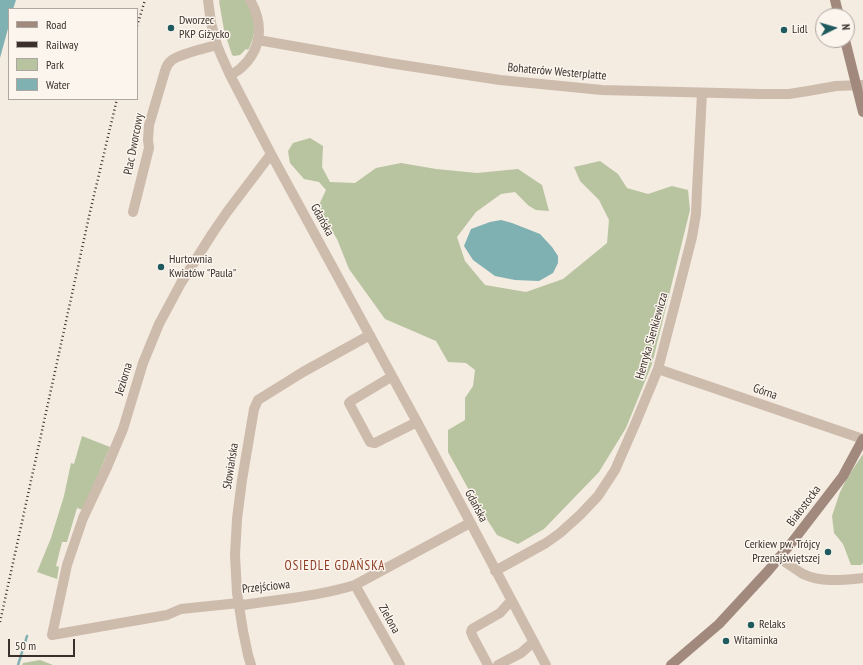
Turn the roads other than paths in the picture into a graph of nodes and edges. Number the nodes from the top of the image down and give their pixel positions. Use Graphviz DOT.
graph roads {
  1 [pos="208,0"];
  2 [pos="251,0"];
  3 [pos="258,40"];
  4 [pos="217,45"];
  5 [pos="848,48"];
  6 [pos="230,75"];
  7 [pos="860,84"];
  8 [pos="702,93"];
  9 [pos="863,112"];
  10 [pos="271,154"];
  11 [pos="133,212"];
  12 [pos="370,335"];
  13 [pos="658,369"];
  14 [pos="391,377"];
  15 [pos="417,422"];
  16 [pos="863,439"];
  17 [pos="470,523"];
  18 [pos="779,558"];
  19 [pos="495,571"];
  20 [pos="863,578"];
  21 [pos="355,585"];
  22 [pos="512,602"];
  23 [pos="239,604"];
  24 [pos="52,635"];
  25 [pos="534,642"];
  26 [pos="251,665"];
  27 [pos="400,665"];
  28 [pos="488,665"];
  29 [pos="498,665"];
  30 [pos="546,665"];
  31 [pos="671,665"];
  1 -- 4 [label="street"];
  2 -- 3 [label="street"];
  3 -- 6 [label="street"];
  3 -- 8 [label="street, Bohaterów Westerplatte"];
  4 -- 6 [label="street"];
  4 -- 11 [label="street, Plac Dworcowy"];
  5 -- 7 [label="street"];
  6 -- 10 [label="street, Gdańska"];
  7 -- 8 [label="street, Bohaterów Westerplatte"];
  7 -- 9 [label="street"];
  8 -- 13 [label="street, Henryka Sienkiewicza"];
  10 -- 12 [label="street, Gdańska"];
  10 -- 24 [label="street, Jeziorna"];
  12 -- 14 [label="street, Gdańska"];
  12 -- 23 [label="street, Słowiańska"];
  13 -- 16 [label="street, Górna"];
  13 -- 19 [label="street, Henryka Sienkiewicza"];
  14 -- 15 [label="street, Gdańska"];
  14 -- 15 [label="street"];
  15 -- 17 [label="street, Gdańska"];
  16 -- 18 [label="street, Białostocka"];
  17 -- 19 [label="street, Gdańska"];
  17 -- 21 [label="street, Przejściowa"];
  18 -- 20 [label="street"];
  18 -- 31 [label="street, Białostocka"];
  19 -- 22 [label="street, Gdańska"];
  21 -- 23 [label="street, Przejściowa"];
  21 -- 27 [label="street, Zielona"];
  22 -- 25 [label="street, Gdańska"];
  22 -- 28 [label="street"];
  23 -- 24 [label="street, Przejściowa"];
  23 -- 26 [label="street, Słowiańska"];
  25 -- 29 [label="street"];
  25 -- 30 [label="street, Gdańska"];
}
